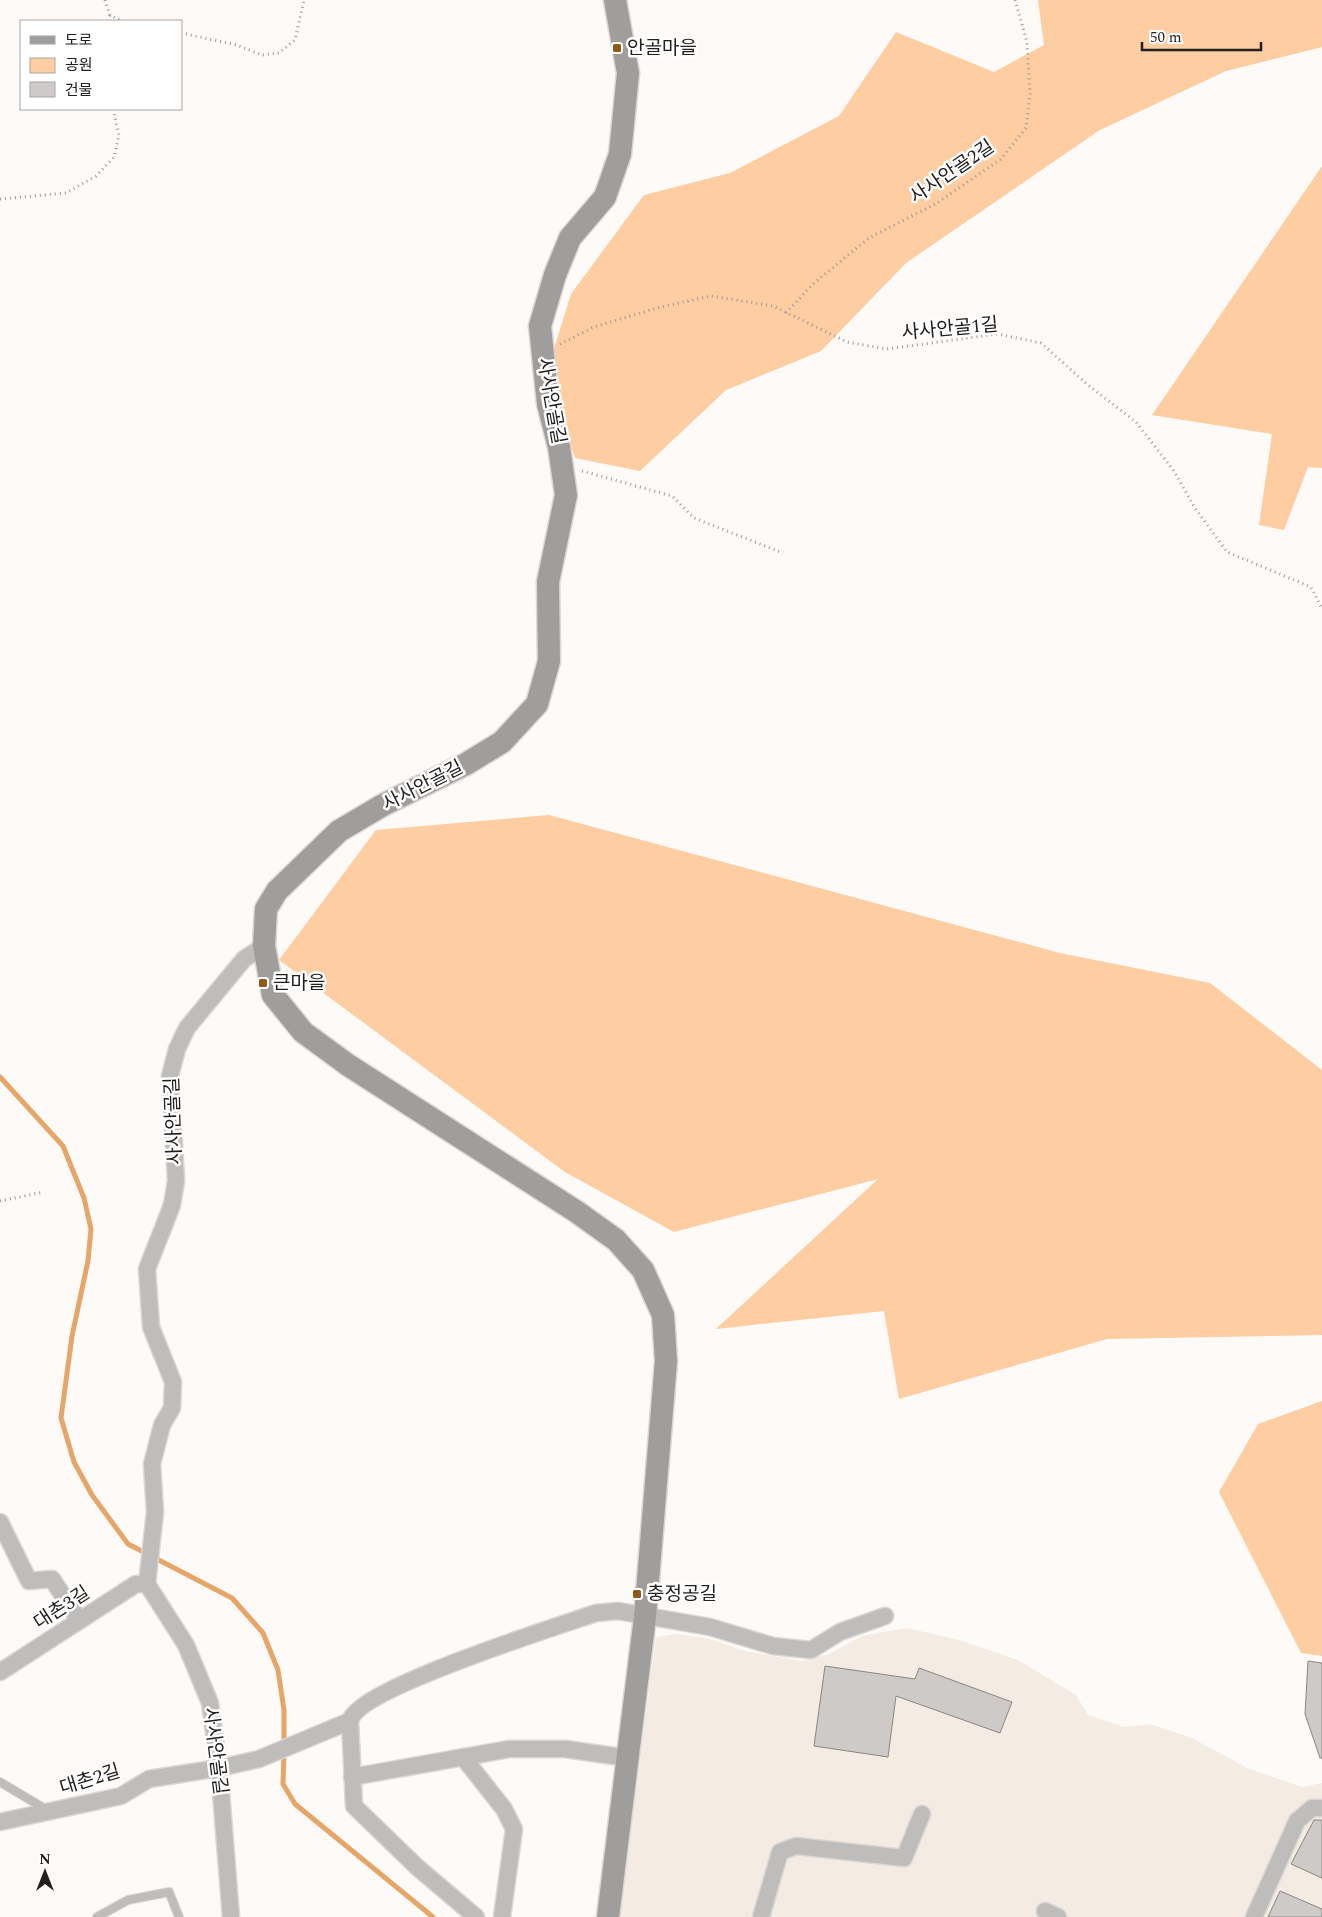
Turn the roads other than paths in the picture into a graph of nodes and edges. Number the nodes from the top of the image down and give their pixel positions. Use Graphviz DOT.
graph roads {
  1 [pos="616,0"];
  2 [pos="264,946"];
  3 [pos="0,1522"];
  4 [pos="148,1577"];
  5 [pos="885,1616"];
  6 [pos="645,1617"];
  7 [pos="79,1620"];
  8 [pos="0,1672"];
  9 [pos="350,1721"];
  10 [pos="463,1757"];
  11 [pos="628,1758"];
  12 [pos="219,1768"];
  13 [pos="352,1777"];
  14 [pos="0,1782"];
  15 [pos="1322,1808"];
  16 [pos="51,1812"];
  17 [pos="922,1814"];
  18 [pos="0,1822"];
  19 [pos="229,1916"];
  20 [pos="97,1917"];
  21 [pos="179,1917"];
  22 [pos="476,1917"];
  23 [pos="502,1917"];
  24 [pos="608,1917"];
  25 [pos="761,1917"];
  26 [pos="1254,1917"];
  1 -- 2 [label="street, 사사안골길"];
  2 -- 4 [label="street, 사사안골길"];
  2 -- 6 [label="street"];
  3 -- 7 [label="street"];
  4 -- 7 [label="street, 대촌3길"];
  4 -- 12 [label="street, 사사안골길"];
  5 -- 6 [label="street"];
  6 -- 9 [label="street"];
  6 -- 11 [label="street"];
  7 -- 8 [label="street, 대촌3길"];
  9 -- 12 [label="street, 대촌2길"];
  9 -- 13 [label="street"];
  10 -- 11 [label="street"];
  10 -- 13 [label="street"];
  10 -- 23 [label="street"];
  11 -- 24 [label="street"];
  12 -- 16 [label="street, 대촌2길"];
  12 -- 19 [label="street, 사사안골길"];
  13 -- 22 [label="street"];
  14 -- 16 [label="lane"];
  15 -- 26 [label="street"];
  16 -- 18 [label="street, 대촌2길"];
  17 -- 25 [label="street"];
  20 -- 21 [label="lane"];
}
